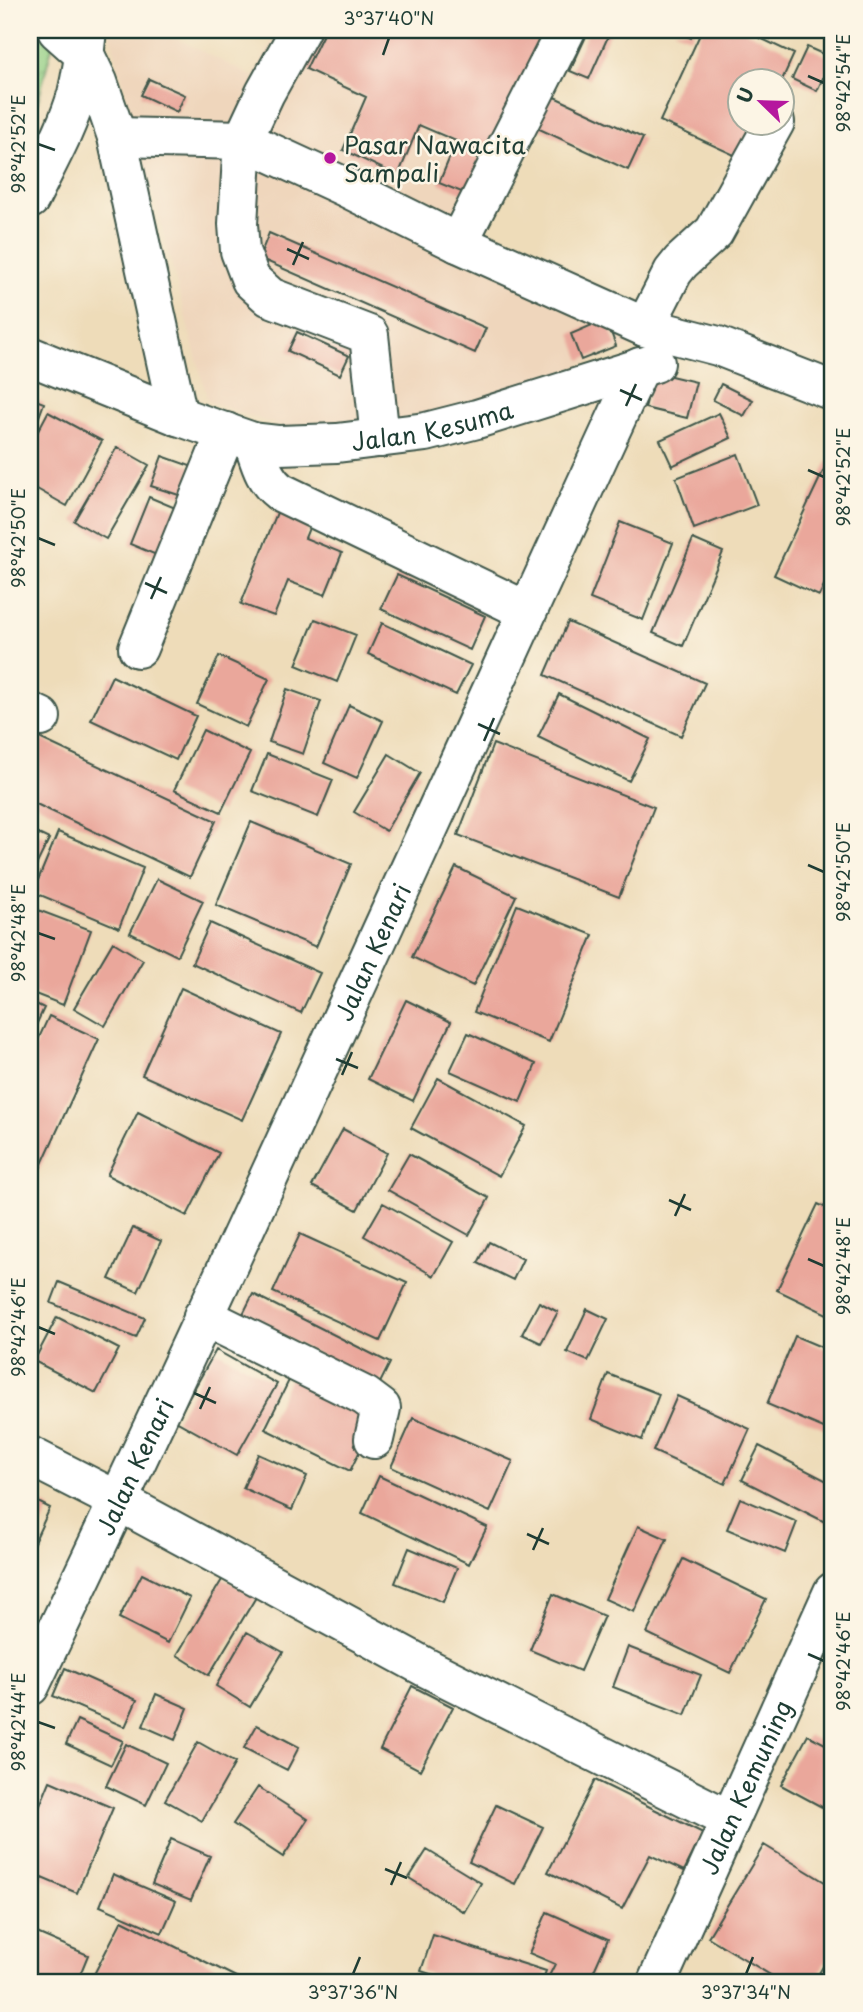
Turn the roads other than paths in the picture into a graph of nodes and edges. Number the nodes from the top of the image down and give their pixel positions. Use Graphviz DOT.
graph roads {
  1 [pos="57,30"];
  2 [pos="300,30"];
  3 [pos="566,30"];
  4 [pos="86,43"];
  5 [pos="767,136"];
  6 [pos="117,137"];
  7 [pos="243,141"];
  8 [pos="30,199"];
  9 [pos="458,243"];
  10 [pos="645,327"];
  11 [pos="718,346"];
  12 [pos="30,356"];
  13 [pos="640,367"];
  14 [pos="833,391"];
  15 [pos="177,416"];
  16 [pos="240,437"];
  17 [pos="380,438"];
  18 [pos="527,611"];
  19 [pos="138,648"];
  20 [pos="203,1316"];
  21 [pos="374,1439"];
  22 [pos="30,1456"];
  23 [pos="124,1488"];
  24 [pos="833,1592"];
  25 [pos="30,1686"];
  26 [pos="735,1810"];
  27 [pos="657,1982"];
  1 -- 4 [label="street"];
  2 -- 7 [label="street"];
  3 -- 9 [label="street"];
  4 -- 6 [label="street"];
  4 -- 8 [label="street"];
  5 -- 10 [label="street"];
  6 -- 7 [label="street"];
  6 -- 15 [label="street"];
  7 -- 9 [label="street"];
  7 -- 17 [label="street"];
  9 -- 10 [label="street"];
  10 -- 11 [label="street"];
  11 -- 13 [label="street, Jalan Kesuma"];
  11 -- 14 [label="street"];
  12 -- 15 [label="street, Jalan Kesuma"];
  13 -- 17 [label="street, Jalan Kesuma"];
  13 -- 18 [label="street, Jalan Kenari"];
  15 -- 16 [label="street, Jalan Kesuma"];
  16 -- 17 [label="street, Jalan Kesuma"];
  16 -- 18 [label="street"];
  16 -- 19 [label="street"];
  18 -- 20 [label="street, Jalan Kenari"];
  20 -- 21 [label="street"];
  20 -- 23 [label="street, Jalan Kenari"];
  22 -- 23 [label="street"];
  23 -- 25 [label="street, Jalan Kenari"];
  23 -- 26 [label="street"];
  24 -- 26 [label="street, Jalan Kemuning"];
  26 -- 27 [label="street, Jalan Kemuning"];
}
